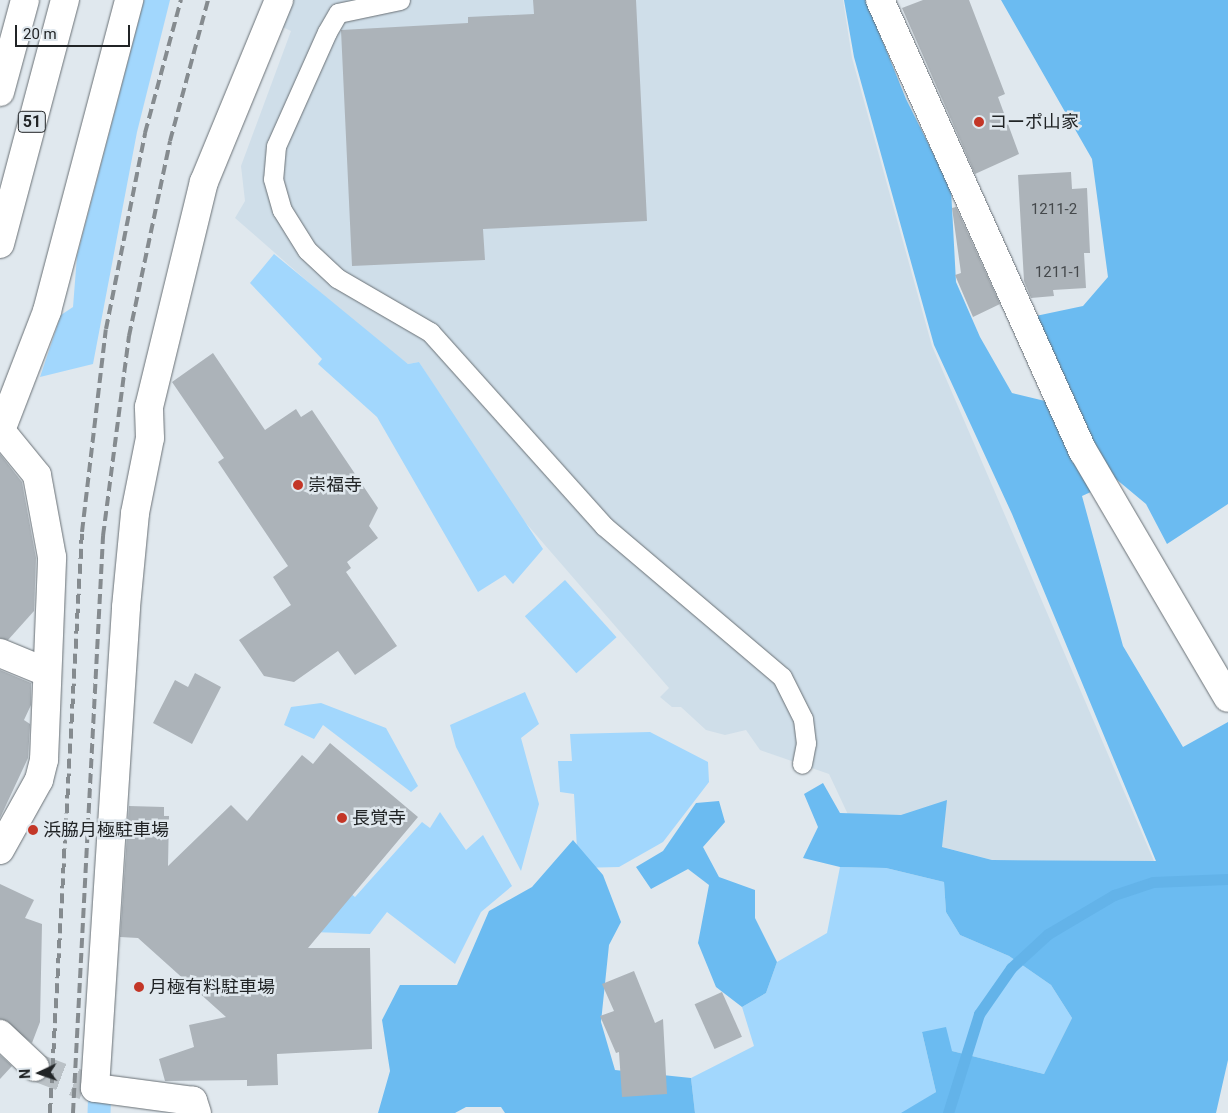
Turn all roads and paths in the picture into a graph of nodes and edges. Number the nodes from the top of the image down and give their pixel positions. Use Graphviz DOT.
graph roads {
  1 [pos="25,0"];
  2 [pos="65,0"];
  3 [pos="129,0"];
  4 [pos="279,0"];
  5 [pos="400,0"];
  6 [pos="880,0"];
  7 [pos="0,92"];
  8 [pos="0,244"];
  9 [pos="1,432"];
  10 [pos="0,653"];
  11 [pos="46,672"];
  12 [pos="1228,698"];
  13 [pos="802,764"];
  14 [pos="0,850"];
  15 [pos="0,1034"];
  16 [pos="35,1067"];
  17 [pos="197,1113"];
  1 -- 7 [label="street"];
  2 -- 8 [label="street, 51"];
  3 -- 9 [label="street"];
  4 -- 17 [label="street"];
  5 -- 13 [label="lane"];
  6 -- 12 [label="street"];
  9 -- 11 [label="street"];
  10 -- 11 [label="street"];
  11 -- 14 [label="street"];
  15 -- 16 [label="street"];
}
